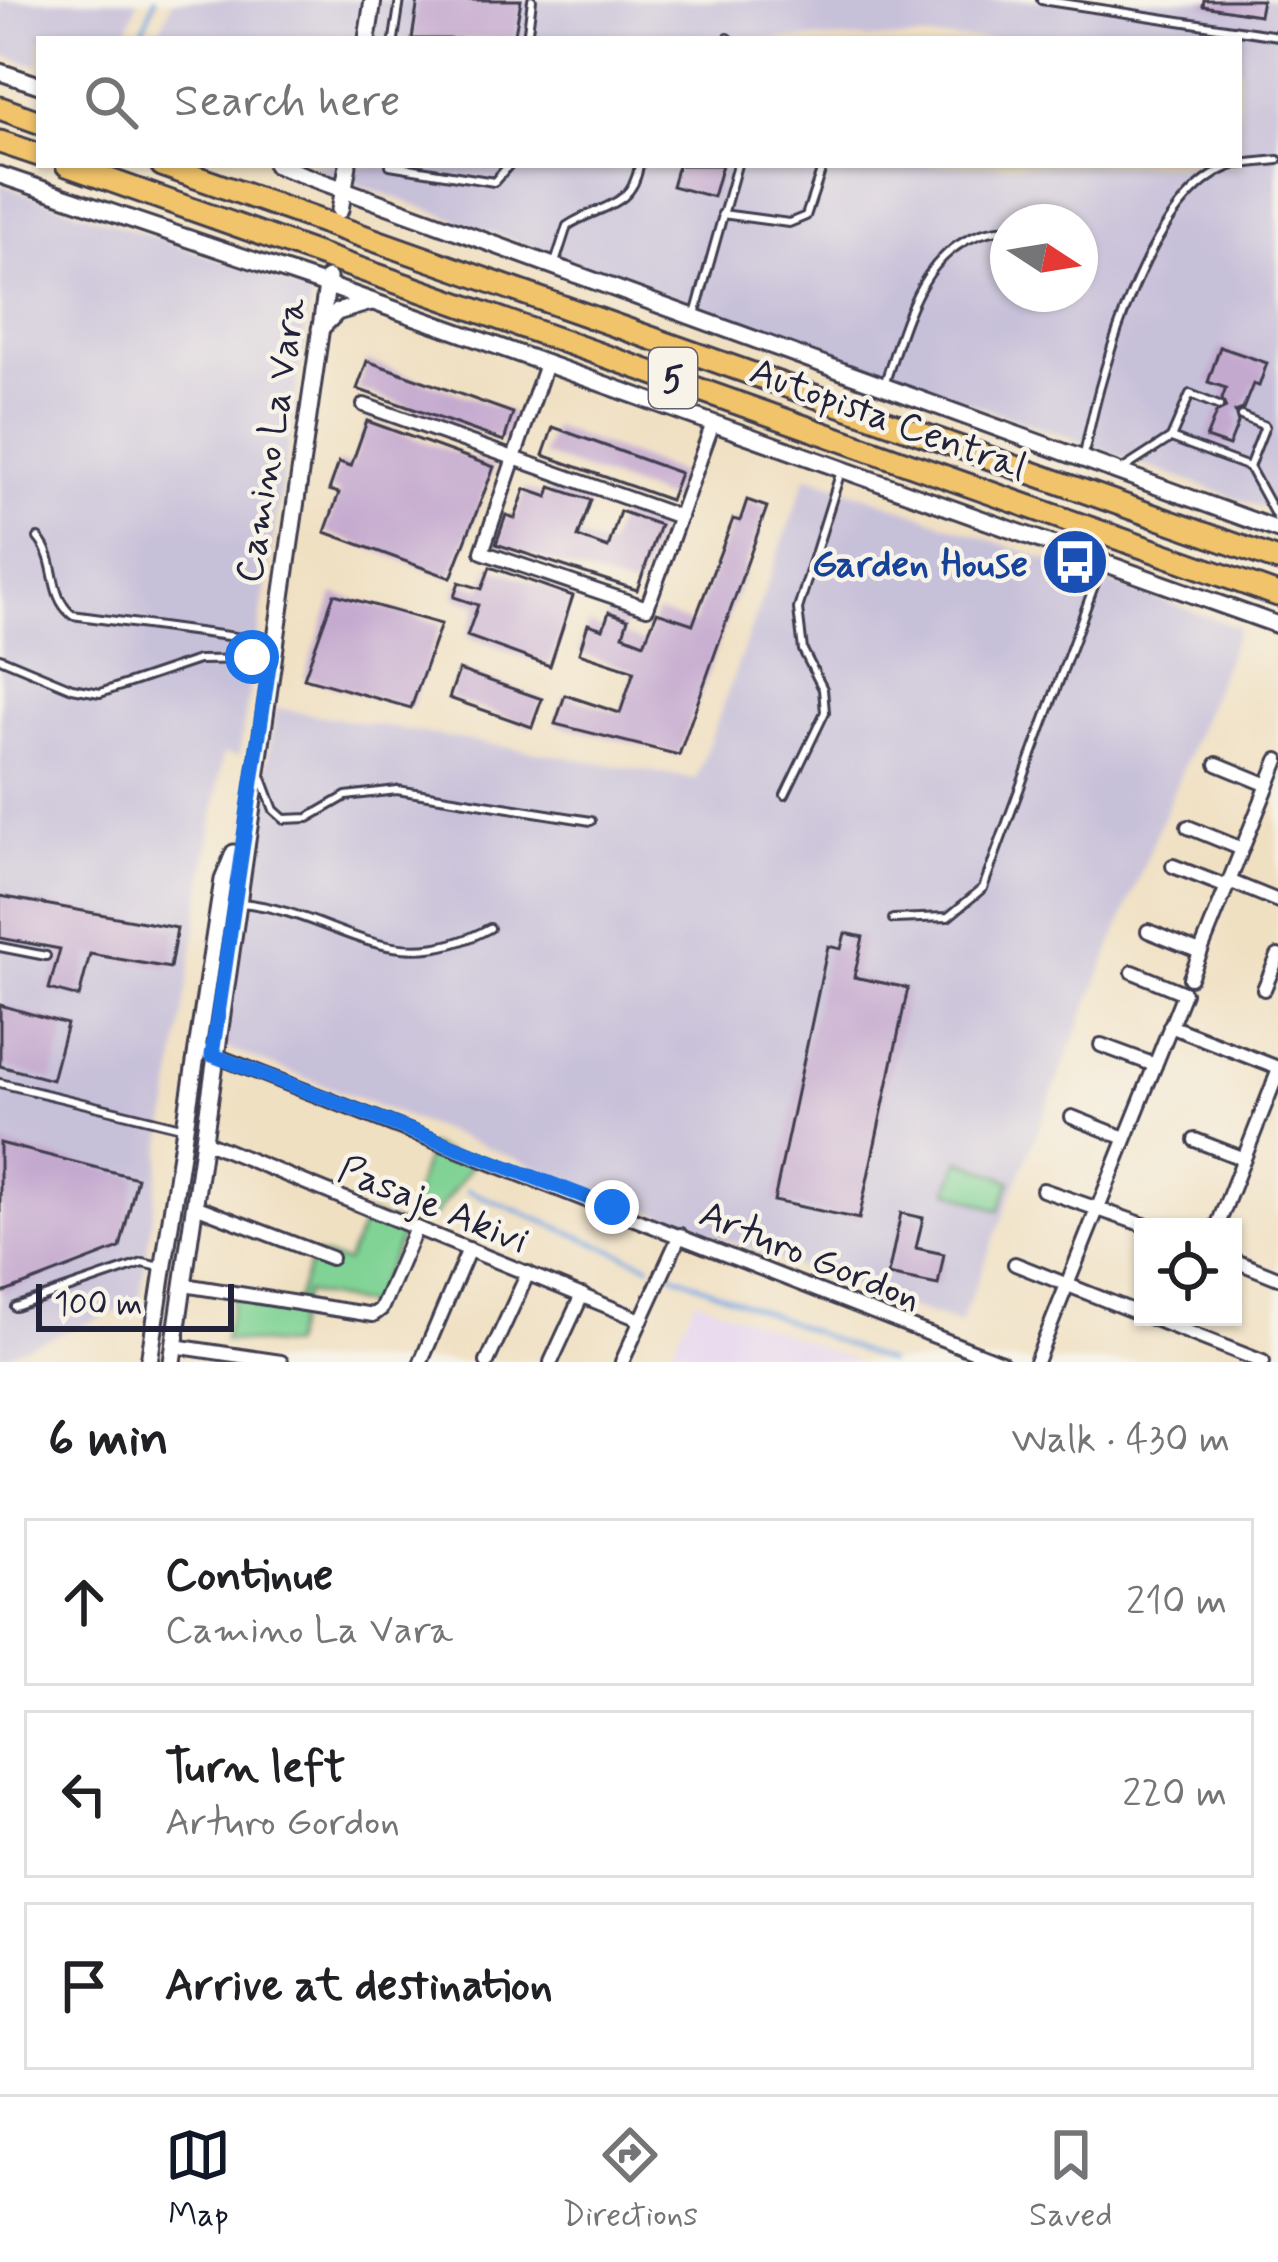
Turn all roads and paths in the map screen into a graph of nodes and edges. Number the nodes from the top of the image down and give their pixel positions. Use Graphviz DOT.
graph roads {
  1 [pos="373,0"];
  2 [pos="400,0"];
  3 [pos="532,0"];
  4 [pos="1041,0"];
  5 [pos="367,36"];
  6 [pos="394,36"];
  7 [pos="527,36"];
  8 [pos="1278,36"];
  9 [pos="0,71"];
  10 [pos="36,84"];
  11 [pos="0,108"];
  12 [pos="36,121"];
  13 [pos="0,142"];
  14 [pos="36,154"];
  15 [pos="1278,160"];
  16 [pos="1242,164"];
  17 [pos="75,168"];
  18 [pos="170,168"];
  19 [pos="285,168"];
  20 [pos="347,168"];
  21 [pos="408,168"];
  22 [pos="506,168"];
  23 [pos="639,168"];
  24 [pos="735,168"];
  25 [pos="822,168"];
  26 [pos="1231,168"];
  27 [pos="0,175"];
  28 [pos="344,188"];
  29 [pos="340,210"];
  30 [pos="722,214"];
  31 [pos="990,232"];
  32 [pos="554,266"];
  33 [pos="327,280"];
  34 [pos="372,302"];
  35 [pos="694,319"];
  36 [pos="319,332"];
  37 [pos="546,364"];
  38 [pos="884,386"];
  39 [pos="364,405"];
  40 [pos="1219,406"];
  41 [pos="1241,416"];
  42 [pos="713,423"];
  43 [pos="1171,438"];
  44 [pos="514,458"];
  45 [pos="1083,459"];
  46 [pos="1249,466"];
  47 [pos="842,468"];
  48 [pos="1118,472"];
  49 [pos="680,517"];
  50 [pos="1278,520"];
  51 [pos="1278,530"];
  52 [pos="38,538"];
  53 [pos="1278,560"];
  54 [pos="1103,561"];
  55 [pos="1278,595"];
  56 [pos="1278,625"];
  57 [pos="271,651"];
  58 [pos="0,658"];
  59 [pos="1278,760"];
  60 [pos="1217,764"];
  61 [pos="254,766"];
  62 [pos="1268,784"];
  63 [pos="784,795"];
  64 [pos="591,820"];
  65 [pos="1188,827"];
  66 [pos="244,828"];
  67 [pos="1242,849"];
  68 [pos="1173,866"];
  69 [pos="1228,884"];
  70 [pos="1278,901"];
  71 [pos="234,902"];
  72 [pos="893,920"];
  73 [pos="490,928"];
  74 [pos="1148,932"];
  75 [pos="0,947"];
  76 [pos="1200,952"];
  77 [pos="46,956"];
  78 [pos="1278,956"];
  79 [pos="1132,972"];
  80 [pos="1190,978"];
  81 [pos="1264,989"];
  82 [pos="1170,1026"];
  83 [pos="1101,1045"];
  84 [pos="196,1048"];
  85 [pos="212,1055"];
  86 [pos="1155,1065"];
  87 [pos="1278,1070"];
  88 [pos="0,1083"];
  89 [pos="1072,1117"];
  90 [pos="184,1128"];
  91 [pos="1125,1138"];
  92 [pos="204,1141"];
  93 [pos="1195,1141"];
  94 [pos="1244,1159"];
  95 [pos="1043,1190"];
  96 [pos="195,1206"];
  97 [pos="1098,1206"];
  98 [pos="1221,1218"];
  99 [pos="1134,1221"];
  100 [pos="416,1228"];
  101 [pos="680,1234"];
  102 [pos="469,1250"];
  103 [pos="331,1258"];
  104 [pos="1015,1264"];
  105 [pos="1242,1264"];
  106 [pos="163,1268"];
  107 [pos="528,1273"];
  108 [pos="185,1278"];
  109 [pos="1278,1278"];
  110 [pos="1066,1284"];
  111 [pos="582,1295"];
  112 [pos="15,1306"];
  113 [pos="1134,1311"];
  114 [pos="641,1319"];
  115 [pos="1171,1326"];
  116 [pos="173,1354"];
  117 [pos="149,1362"];
  118 [pos="281,1362"];
  119 [pos="421,1362"];
  120 [pos="487,1362"];
  121 [pos="550,1362"];
  122 [pos="622,1362"];
  123 [pos="1001,1362"];
  124 [pos="1036,1362"];
  125 [pos="1263,1362"];
  1 -- 5 [label="street"];
  2 -- 6 [label="lane"];
  3 -- 7 [label="lane"];
  4 -- 8 [label="lane"];
  9 -- 10 [label="street"];
  11 -- 12 [label="highway"];
  13 -- 14 [label="highway"];
  15 -- 16 [label="lane"];
  17 -- 55 [label="highway, Autopista Central / 5"];
  18 -- 53 [label="highway, Autopista Central / 5"];
  19 -- 28 [label="street"];
  20 -- 28 [label="street"];
  21 -- 22 [label="lane"];
  23 -- 32 [label="lane"];
  24 -- 30 [label="lane"];
  25 -- 30 [label="lane"];
  26 -- 45 [label="lane"];
  27 -- 33 [label="street"];
  28 -- 29 [label="street"];
  28 -- 32 [label="street"];
  30 -- 35 [label="lane"];
  31 -- 38 [label="lane"];
  32 -- 35 [label="street"];
  33 -- 34 [label="street"];
  33 -- 36 [label="street, Camino La Vara"];
  34 -- 36 [label="street"];
  34 -- 37 [label="street"];
  35 -- 38 [label="street"];
  36 -- 57 [label="street, Camino La Vara"];
  37 -- 42 [label="street"];
  37 -- 44 [label="street"];
  38 -- 45 [label="street"];
  39 -- 44 [label="street"];
  40 -- 43 [label="lane"];
  41 -- 46 [label="lane"];
  42 -- 47 [label="street"];
  42 -- 49 [label="street"];
  43 -- 46 [label="lane"];
  43 -- 48 [label="lane"];
  44 -- 49 [label="street"];
  44 -- 49 [label="street"];
  45 -- 48 [label="street"];
  46 -- 50 [label="lane"];
  47 -- 54 [label="street"];
  47 -- 63 [label="lane"];
  48 -- 51 [label="street"];
  52 -- 57 [label="lane"];
  54 -- 56 [label="street"];
  54 -- 72 [label="lane"];
  57 -- 58 [label="lane"];
  57 -- 61 [label="street, Camino La Vara"];
  59 -- 62 [label="street"];
  60 -- 62 [label="street"];
  61 -- 64 [label="lane"];
  61 -- 66 [label="street, Camino La Vara"];
  62 -- 67 [label="street"];
  65 -- 67 [label="street"];
  66 -- 71 [label="street, Camino La Vara"];
  66 -- 84 [label="street, Camino La Vara"];
  67 -- 69 [label="street"];
  68 -- 69 [label="street"];
  69 -- 70 [label="street"];
  69 -- 76 [label="street"];
  71 -- 73 [label="lane"];
  71 -- 85 [label="street, Camino La Vara"];
  74 -- 76 [label="street"];
  75 -- 77 [label="lane"];
  76 -- 80 [label="street"];
  78 -- 81 [label="street"];
  79 -- 82 [label="street"];
  82 -- 86 [label="street"];
  82 -- 87 [label="street"];
  83 -- 86 [label="street"];
  84 -- 85 [label="street, Arturo Gordon"];
  84 -- 90 [label="street, Camino La Vara"];
  85 -- 92 [label="street, Camino La Vara"];
  85 -- 101 [label="street, Arturo Gordon"];
  86 -- 91 [label="street"];
  87 -- 94 [label="street"];
  88 -- 90 [label="lane"];
  89 -- 91 [label="street"];
  90 -- 106 [label="street, Camino La Vara"];
  91 -- 97 [label="street"];
  92 -- 96 [label="street, Camino La Vara"];
  92 -- 100 [label="street, Pasaje Akivi"];
  93 -- 94 [label="street"];
  94 -- 98 [label="street"];
  95 -- 97 [label="street"];
  96 -- 103 [label="street"];
  96 -- 108 [label="street, Camino La Vara"];
  97 -- 99 [label="street"];
  97 -- 110 [label="street"];
  100 -- 102 [label="street, Pasaje Akivi"];
  100 -- 108 [label="street"];
  101 -- 114 [label="street"];
  101 -- 123 [label="street, Arturo Gordon"];
  102 -- 107 [label="street, Pasaje Akivi"];
  102 -- 119 [label="street"];
  104 -- 110 [label="street"];
  105 -- 109 [label="street"];
  106 -- 108 [label="street"];
  106 -- 112 [label="lane"];
  106 -- 117 [label="street, Camino La Vara"];
  107 -- 111 [label="street, Pasaje Akivi"];
  107 -- 120 [label="street"];
  108 -- 116 [label="street, Camino La Vara"];
  110 -- 113 [label="street"];
  110 -- 124 [label="street"];
  111 -- 114 [label="street, Pasaje Akivi"];
  111 -- 121 [label="street"];
  114 -- 122 [label="street"];
  115 -- 125 [label="street"];
  116 -- 118 [label="street"];
}
